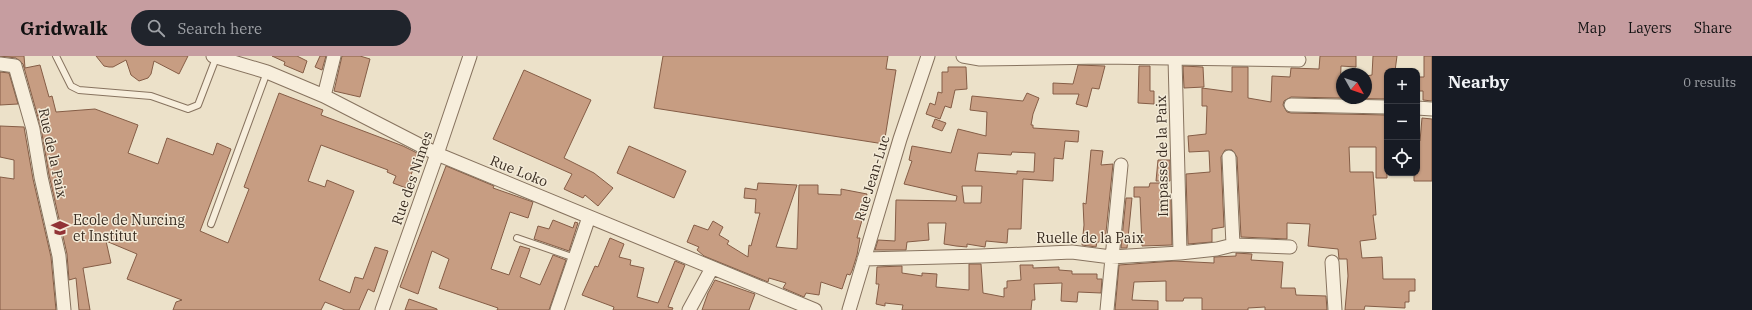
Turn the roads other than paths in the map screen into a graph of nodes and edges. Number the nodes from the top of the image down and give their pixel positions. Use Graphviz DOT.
graph roads {
  1 [pos="56,56"];
  2 [pos="334,56"];
  3 [pos="470,56"];
  4 [pos="928,56"];
  5 [pos="964,56"];
  6 [pos="215,57"];
  7 [pos="1175,58"];
  8 [pos="1299,60"];
  9 [pos="0,64"];
  10 [pos="267,72"];
  11 [pos="324,96"];
  12 [pos="1291,105"];
  13 [pos="1384,107"];
  14 [pos="1420,108"];
  15 [pos="1432,109"];
  16 [pos="437,154"];
  17 [pos="1229,157"];
  18 [pos="1121,165"];
  19 [pos="589,217"];
  20 [pos="211,224"];
  21 [pos="517,238"];
  22 [pos="1233,245"];
  23 [pos="1290,247"];
  24 [pos="1180,253"];
  25 [pos="1111,257"];
  26 [pos="575,258"];
  27 [pos="864,259"];
  28 [pos="1332,262"];
  29 [pos="712,268"];
  30 [pos="64,310"];
  31 [pos="382,310"];
  32 [pos="557,310"];
  33 [pos="689,310"];
  34 [pos="815,310"];
  35 [pos="849,310"];
  36 [pos="1106,310"];
  37 [pos="1335,310"];
  1 -- 6 [label="lane"];
  2 -- 11 [label="street"];
  3 -- 16 [label="street, Rue des Nimes"];
  4 -- 27 [label="street, Rue Jean-Luc"];
  5 -- 7 [label="street"];
  6 -- 10 [label="street, Rue Loko"];
  7 -- 8 [label="street"];
  7 -- 24 [label="street, Impasse de la Paix"];
  9 -- 30 [label="street, Rue de la Paix"];
  10 -- 11 [label="street, Rue Loko"];
  10 -- 20 [label="lane"];
  11 -- 16 [label="street, Rue Loko"];
  12 -- 13 [label="street"];
  14 -- 15 [label="street"];
  16 -- 19 [label="street, Rue Loko"];
  16 -- 31 [label="street, Rue des Nimes"];
  17 -- 22 [label="street"];
  18 -- 25 [label="street"];
  19 -- 26 [label="street"];
  19 -- 29 [label="street, Rue Loko"];
  21 -- 26 [label="lane"];
  22 -- 23 [label="street, Ruelle de la Paix"];
  22 -- 24 [label="street, Ruelle de la Paix"];
  24 -- 25 [label="street, Ruelle de la Paix"];
  25 -- 27 [label="street, Ruelle de la Paix"];
  25 -- 36 [label="street"];
  26 -- 32 [label="street"];
  27 -- 35 [label="street, Rue Jean-Luc"];
  28 -- 37 [label="street"];
  29 -- 33 [label="street"];
  29 -- 34 [label="street, Rue Loko"];
}
